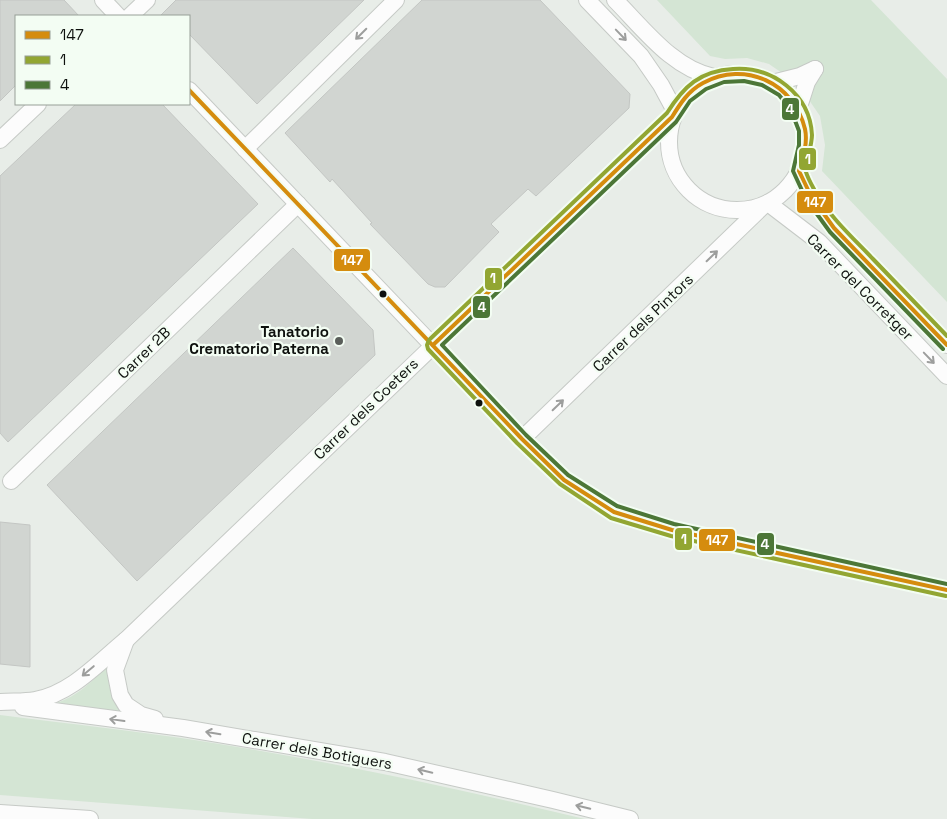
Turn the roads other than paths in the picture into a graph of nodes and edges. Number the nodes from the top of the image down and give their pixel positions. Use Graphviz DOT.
graph roads {
  1 [pos="103,0"];
  2 [pos="147,0"];
  3 [pos="396,0"];
  4 [pos="587,0"];
  5 [pos="615,0"];
  6 [pos="117,15"];
  7 [pos="131,15"];
  8 [pos="714,77"];
  9 [pos="772,83"];
  10 [pos="190,91"];
  11 [pos="37,105"];
  12 [pos="798,110"];
  13 [pos="674,114"];
  14 [pos="0,140"];
  15 [pos="245,149"];
  16 [pos="799,171"];
  17 [pos="298,204"];
  18 [pos="766,204"];
  19 [pos="433,345"];
  20 [pos="947,345"];
  21 [pos="947,376"];
  22 [pos="522,439"];
  23 [pos="11,481"];
  24 [pos="947,590"];
  25 [pos="126,640"];
  26 [pos="0,703"];
  27 [pos="183,728"];
  28 [pos="0,812"];
  29 [pos="90,819"];
  30 [pos="630,819"];
  1 -- 6 [label="street"];
  2 -- 7 [label="street"];
  3 -- 15 [label="street, one-way"];
  4 -- 13 [label="street, one-way"];
  5 -- 8 [label="street"];
  8 -- 9 [label="street"];
  8 -- 13 [label="street"];
  9 -- 12 [label="street"];
  9 -- 12 [label="street"];
  10 -- 15 [label="street"];
  11 -- 14 [label="street"];
  12 -- 16 [label="street"];
  13 -- 18 [label="street"];
  13 -- 19 [label="street, Carrer dels Coeters"];
  15 -- 17 [label="street"];
  16 -- 18 [label="street"];
  16 -- 20 [label="street, Carrer del Corretger"];
  17 -- 19 [label="street"];
  17 -- 23 [label="street, Carrer 2B"];
  18 -- 21 [label="street, Carrer del Corretger, one-way"];
  22 -- 18 [label="street, Carrer dels Pintors, one-way"];
  19 -- 22 [label="street"];
  19 -- 25 [label="street, Carrer dels Coeters"];
  22 -- 24 [label="street"];
  25 -- 26 [label="street, Carrer dels Coeters, one-way"];
  25 -- 27 [label="street, Carrer dels Coeters"];
  27 -- 26 [label="street, Carrer dels Botiguers, one-way"];
  30 -- 27 [label="street, Carrer dels Botiguers, one-way"];
  28 -- 29 [label="street"];
}
